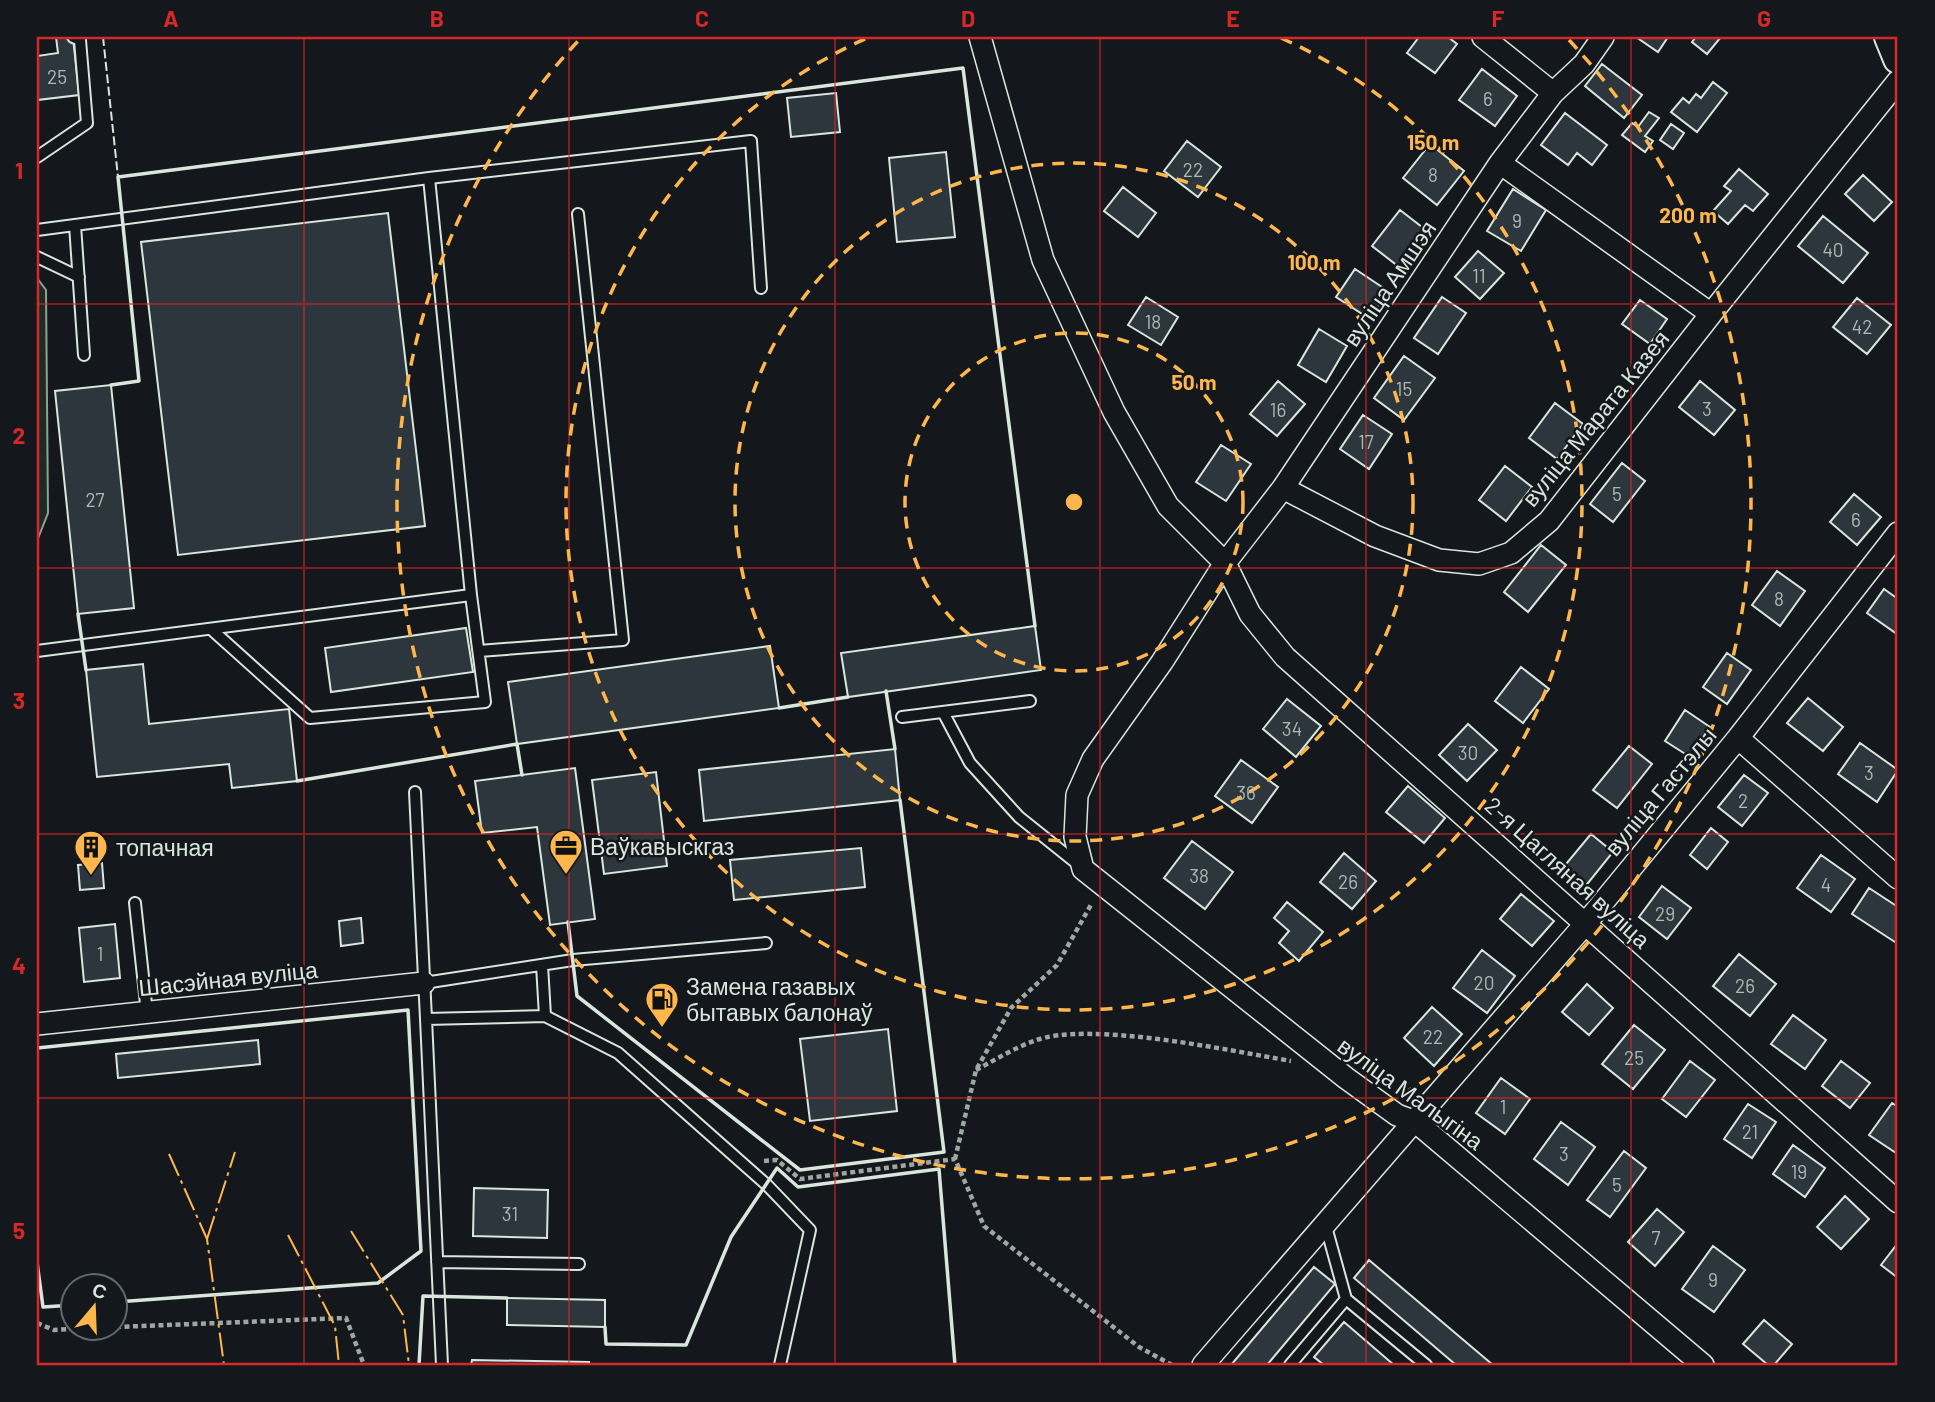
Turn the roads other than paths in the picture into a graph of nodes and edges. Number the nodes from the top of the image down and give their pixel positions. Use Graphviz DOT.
graph roads {
  1 [pos="73,37"];
  2 [pos="980,37"];
  3 [pos="1483,37"];
  4 [pos="1603,37"];
  5 [pos="1889,37"];
  6 [pos="1898,59"];
  7 [pos="1898,81"];
  8 [pos="1553,93"];
  9 [pos="37,157"];
  10 [pos="1500,163"];
  11 [pos="429,178"];
  12 [pos="578,214"];
  13 [pos="75,225"];
  14 [pos="37,230"];
  15 [pos="37,257"];
  16 [pos="79,277"];
  17 [pos="761,288"];
  18 [pos="1711,314"];
  19 [pos="85,355"];
  20 [pos="1283,488"];
  21 [pos="1898,533"];
  22 [pos="1891,559"];
  23 [pos="1225,563"];
  24 [pos="471,596"];
  25 [pos="211,629"];
  26 [pos="37,651"];
  27 [pos="479,651"];
  28 [pos="1030,701"];
  29 [pos="943,712"];
  30 [pos="902,717"];
  31 [pos="1738,738"];
  32 [pos="415,792"];
  33 [pos="1083,869"];
  34 [pos="1898,878"];
  35 [pos="135,903"];
  36 [pos="1586,923"];
  37 [pos="766,943"];
  38 [pos="542,965"];
  39 [pos="424,983"];
  40 [pos="147,1013"];
  41 [pos="545,1016"];
  42 [pos="426,1019"];
  43 [pos="37,1024"];
  44 [pos="1416,1122"];
  45 [pos="1898,1202"];
  46 [pos="1325,1223"];
  47 [pos="437,1262"];
  48 [pos="579,1264"];
  49 [pos="1346,1299"];
  50 [pos="1294,1364"];
  51 [pos="442,1365"];
  52 [pos="780,1365"];
  53 [pos="1203,1365"];
  54 [pos="1426,1365"];
  55 [pos="1703,1365"];
  1 -- 9 [label="lane"];
  2 -- 23 [label="street, 2-я Цагляная вуліца"];
  3 -- 8 [label="street"];
  4 -- 8 [label="street, вуліца Амшэя"];
  5 -- 6 [label="street"];
  7 -- 18 [label="street, вуліца Марата Казея"];
  8 -- 10 [label="street, вуліца Амшэя"];
  10 -- 18 [label="street"];
  10 -- 20 [label="street, вуліца Амшэя"];
  11 -- 13 [label="lane"];
  11 -- 17 [label="lane"];
  11 -- 24 [label="lane"];
  12 -- 27 [label="lane"];
  13 -- 14 [label="lane"];
  13 -- 16 [label="lane"];
  15 -- 16 [label="lane"];
  16 -- 19 [label="lane"];
  18 -- 20 [label="street, вуліца Марата Казея"];
  20 -- 23 [label="street, вуліца Амшэя"];
  21 -- 22 [label="street, вуліца Гастэлы"];
  22 -- 31 [label="street, вуліца Гастэлы"];
  23 -- 33 [label="street, вуліца Амшэя"];
  23 -- 36 [label="street, 2-я Цагляная вуліца"];
  24 -- 25 [label="lane"];
  24 -- 27 [label="lane"];
  25 -- 26 [label="lane"];
  25 -- 27 [label="lane"];
  28 -- 29 [label="lane"];
  29 -- 30 [label="lane"];
  29 -- 33 [label="lane"];
  31 -- 34 [label="street"];
  31 -- 36 [label="street, вуліца Гастэлы"];
  32 -- 39 [label="lane"];
  33 -- 44 [label="street, вуліца Малыгіна"];
  35 -- 40 [label="lane"];
  36 -- 44 [label="street, вуліца Гастэлы"];
  36 -- 45 [label="street, 2-я Цагляная вуліца"];
  37 -- 38 [label="lane"];
  38 -- 39 [label="lane"];
  38 -- 41 [label="lane"];
  39 -- 40 [label="street, Шасэйная вуліца"];
  39 -- 42 [label="lane"];
  40 -- 43 [label="street, Шасэйная вуліца"];
  41 -- 42 [label="lane"];
  41 -- 52 [label="lane"];
  42 -- 47 [label="lane"];
  44 -- 46 [label="street, вуліца Гастэлы"];
  44 -- 55 [label="street, вуліца Малыгіна"];
  46 -- 49 [label="lane"];
  46 -- 53 [label="street, вуліца Гастэлы"];
  47 -- 48 [label="lane"];
  47 -- 51 [label="lane"];
  49 -- 50 [label="lane"];
  49 -- 54 [label="lane"];
}
